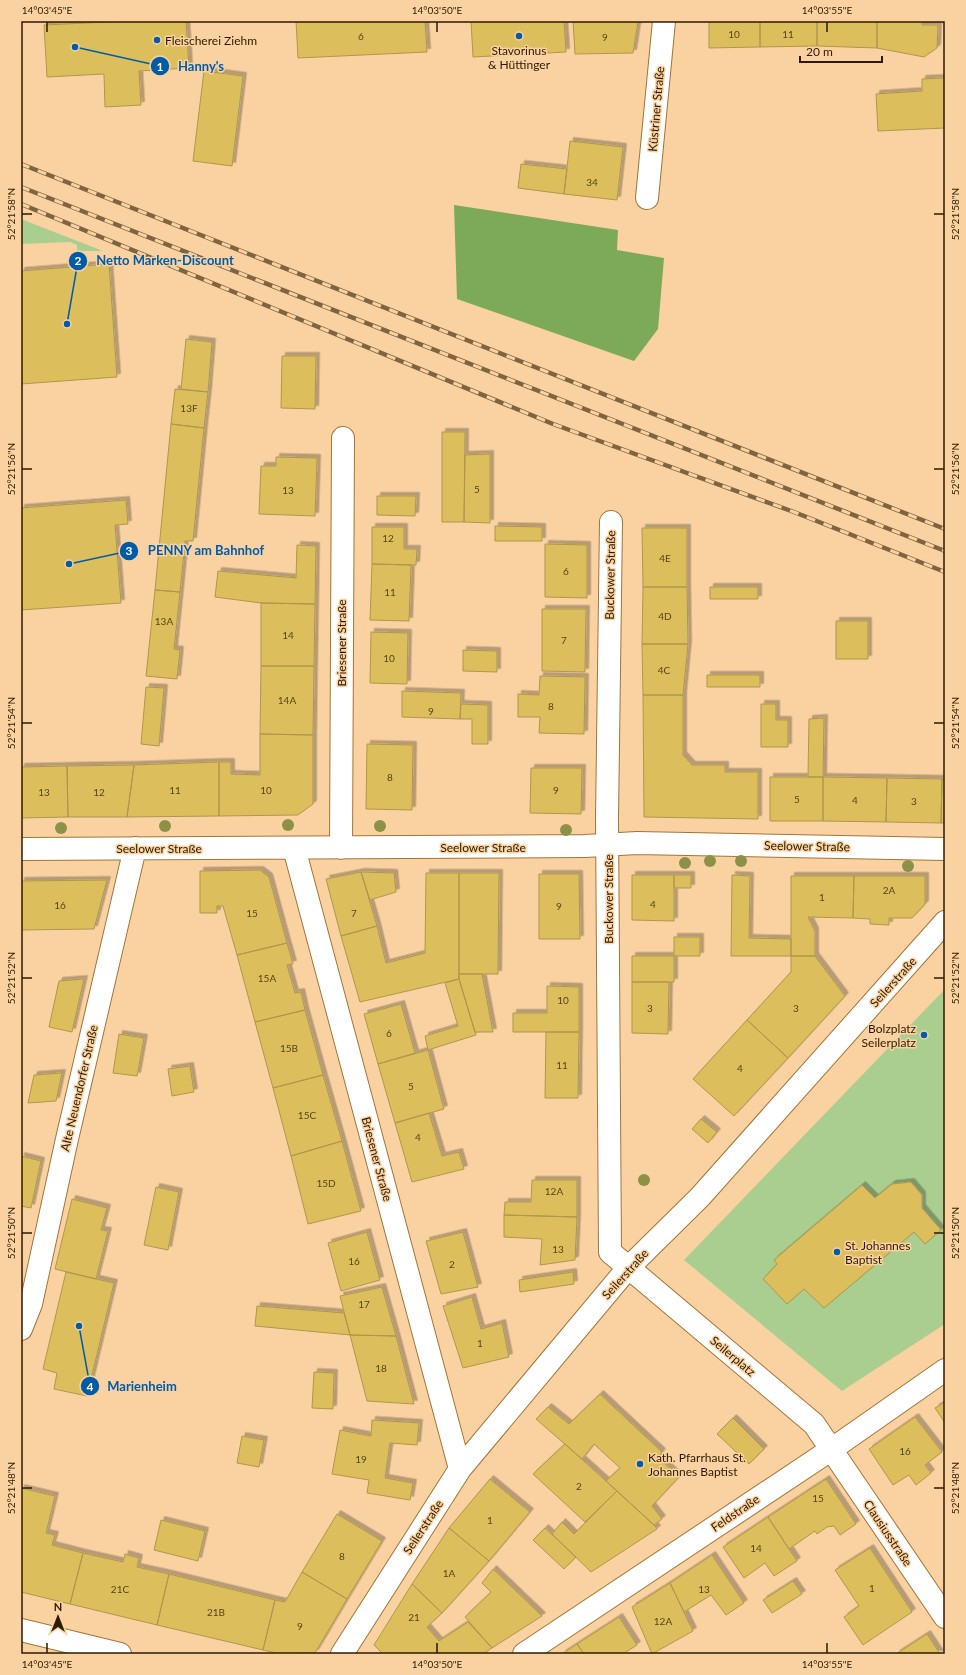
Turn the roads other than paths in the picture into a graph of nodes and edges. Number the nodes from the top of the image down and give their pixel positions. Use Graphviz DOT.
graph roads {
  1 [pos="664,21"];
  2 [pos="647,198"];
  3 [pos="343,438"];
  4 [pos="611,522"];
  5 [pos="607,845"];
  6 [pos="135,848"];
  7 [pos="294,848"];
  8 [pos="341,848"];
  9 [pos="21,849"];
  10 [pos="945,849"];
  11 [pos="945,922"];
  12 [pos="628,1268"];
  13 [pos="21,1329"];
  14 [pos="945,1370"];
  15 [pos="832,1449"];
  16 [pos="460,1469"];
  17 [pos="945,1617"];
  18 [pos="21,1630"];
  19 [pos="120,1654"];
  20 [pos="342,1654"];
  21 [pos="524,1654"];
  1 -- 2 [label="street, Küstriner Straße"];
  3 -- 8 [label="street, Briesener Straße"];
  4 -- 5 [label="street, Buckower Straße"];
  5 -- 8 [label="street, Seelower Straße"];
  5 -- 10 [label="street, Seelower Straße"];
  5 -- 12 [label="street, Buckower Straße"];
  6 -- 7 [label="street, Seelower Straße"];
  6 -- 9 [label="street, Seelower Straße"];
  6 -- 13 [label="street, Alte Neuendorfer Straße"];
  7 -- 8 [label="street, Seelower Straße"];
  7 -- 16 [label="street, Briesener Straße"];
  11 -- 12 [label="street, Seilerstraße"];
  12 -- 15 [label="street, Seilerplatz"];
  12 -- 16 [label="street, Seilerstraße"];
  14 -- 15 [label="street, Feldstraße"];
  15 -- 17 [label="street, Clausiusstraße"];
  15 -- 21 [label="street, Feldstraße"];
  16 -- 20 [label="street, Seilerstraße"];
  18 -- 19 [label="street"];
}
